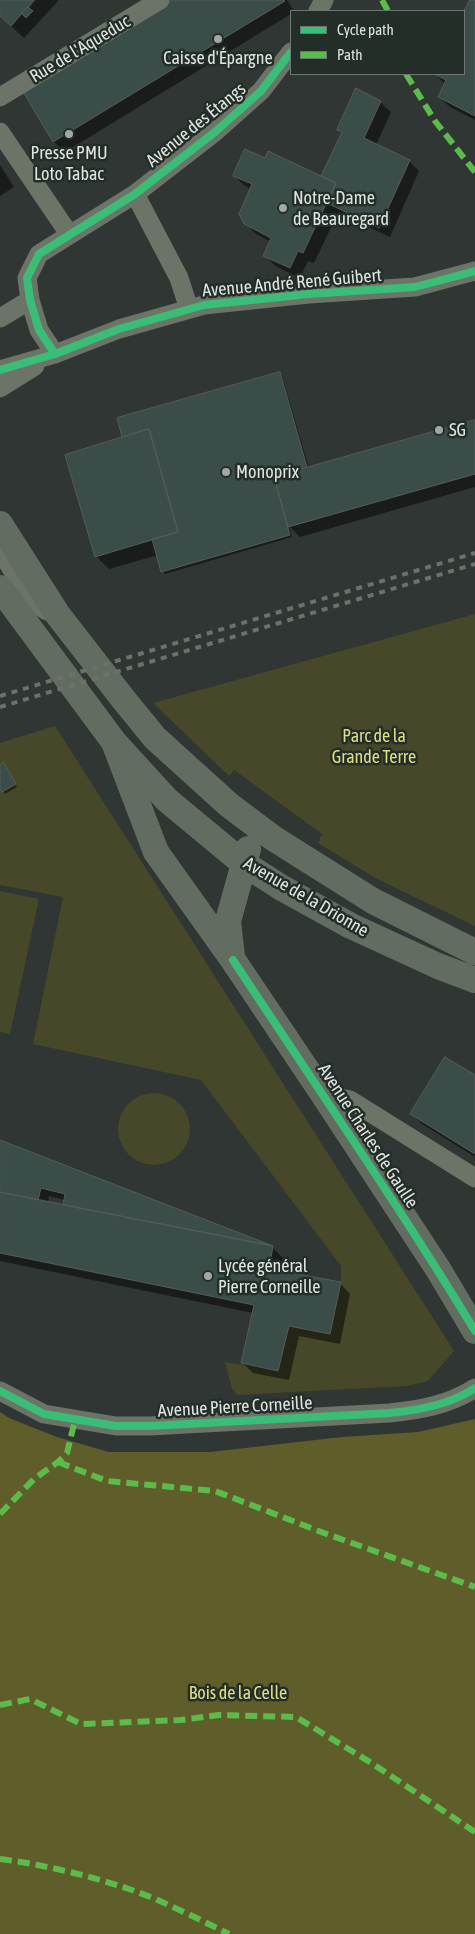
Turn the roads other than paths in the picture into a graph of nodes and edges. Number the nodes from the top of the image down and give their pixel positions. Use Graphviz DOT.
graph roads {
  1 [pos="160,0"];
  2 [pos="290,53"];
  3 [pos="0,97"];
  4 [pos="0,132"];
  5 [pos="135,194"];
  6 [pos="69,234"];
  7 [pos="475,271"];
  8 [pos="30,300"];
  9 [pos="189,308"];
  10 [pos="0,318"];
  11 [pos="56,354"];
  12 [pos="0,370"];
  13 [pos="0,388"];
  14 [pos="0,524"];
  15 [pos="0,551"];
  16 [pos="0,588"];
  17 [pos="58,615"];
  18 [pos="114,742"];
  19 [pos="229,805"];
  20 [pos="180,811"];
  21 [pos="256,826"];
  22 [pos="156,852"];
  23 [pos="244,864"];
  24 [pos="475,952"];
  25 [pos="233,960"];
  26 [pos="475,980"];
  27 [pos="323,1094"];
  28 [pos="475,1178"];
  29 [pos="475,1330"];
  30 [pos="475,1388"];
  31 [pos="0,1391"];
  1 -- 3 [label="street, Rue de l'Aqueduc"];
  2 -- 5 [label="street, Avenue des Étangs"];
  4 -- 6 [label="street"];
  5 -- 6 [label="street, Avenue des Étangs"];
  5 -- 9 [label="street"];
  6 -- 8 [label="street, Avenue des Étangs"];
  7 -- 9 [label="street, Avenue André René Guibert"];
  8 -- 10 [label="street"];
  8 -- 11 [label="street, Avenue des Étangs"];
  9 -- 11 [label="street, Avenue André René Guibert"];
  11 -- 12 [label="street, Avenue André René Guibert"];
  11 -- 13 [label="street, Avenue André René Guibert"];
  14 -- 17 [label="main road, Avenue de la Drionne"];
  15 -- 17 [label="street"];
  16 -- 18 [label="main road"];
  17 -- 19 [label="main road, Avenue de la Drionne"];
  18 -- 20 [label="main road, Avenue de la Drionne"];
  18 -- 22 [label="main road, Avenue Charles de Gaulle"];
  19 -- 20 [label="main road"];
  19 -- 21 [label="main road, Avenue de la Drionne"];
  20 -- 22 [label="main road"];
  20 -- 23 [label="main road, Avenue de la Drionne"];
  21 -- 23 [label="main road, Avenue Charles de Gaulle"];
  21 -- 24 [label="main road, Avenue de la Drionne"];
  22 -- 25 [label="main road, Avenue Charles de Gaulle"];
  23 -- 25 [label="main road, Avenue Charles de Gaulle"];
  23 -- 26 [label="main road, Avenue de la Drionne"];
  25 -- 27 [label="main road, Avenue Charles de Gaulle"];
  27 -- 28 [label="street"];
  27 -- 29 [label="main road, Avenue Charles de Gaulle"];
  30 -- 31 [label="street, Avenue Pierre Corneille"];
}
